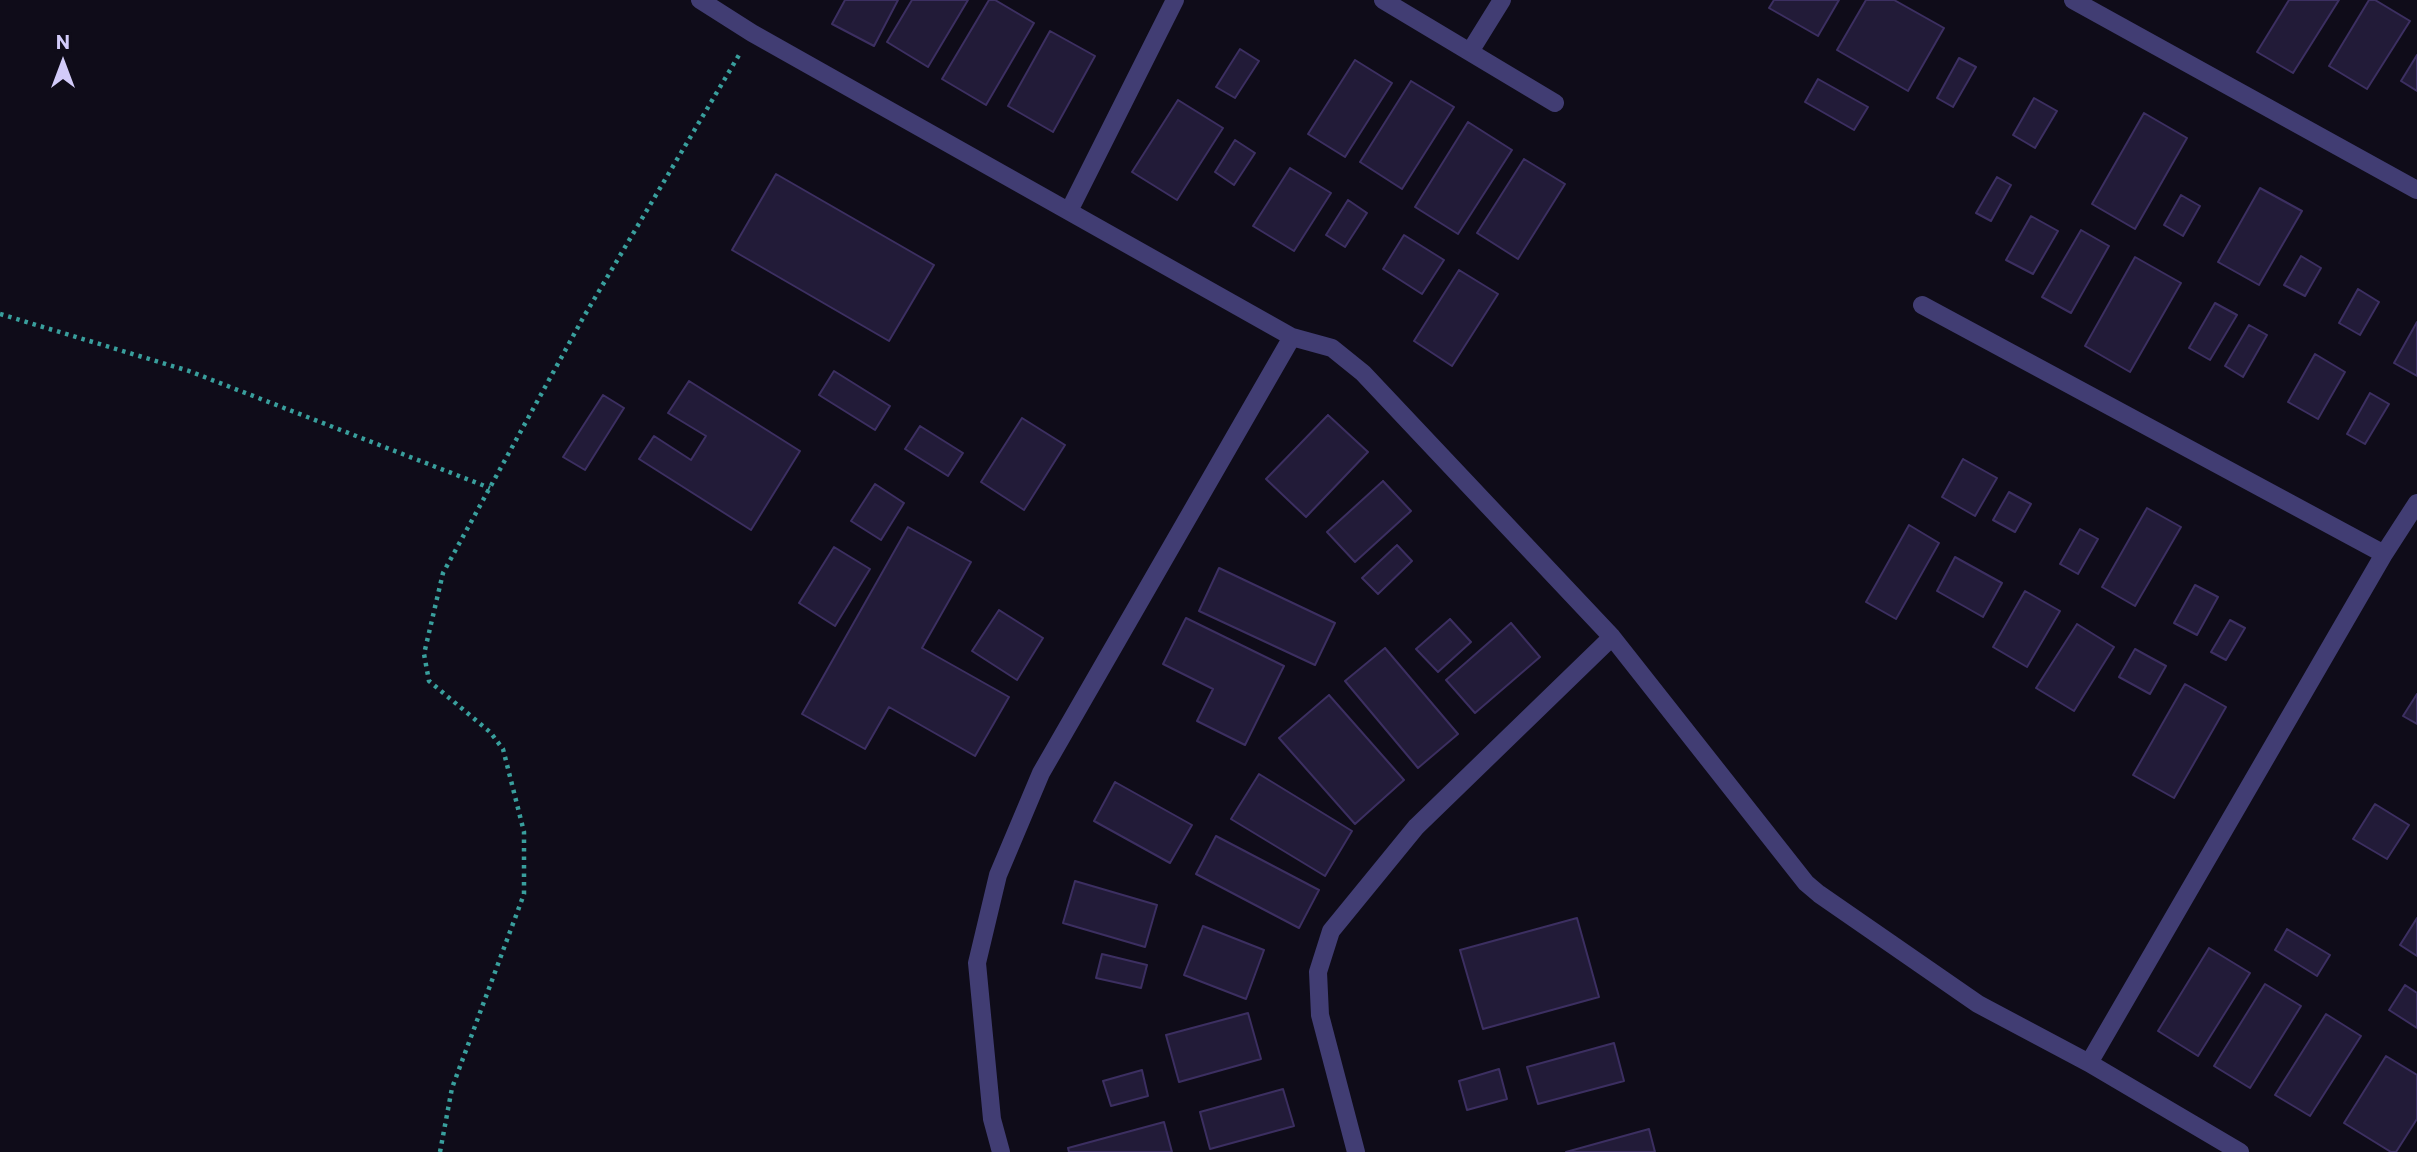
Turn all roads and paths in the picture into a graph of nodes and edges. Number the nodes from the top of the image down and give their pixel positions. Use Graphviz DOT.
graph roads {
  1 [pos="700,0"];
  2 [pos="1175,0"];
  3 [pos="1383,0"];
  4 [pos="1502,0"];
  5 [pos="2073,0"];
  6 [pos="752,33"];
  7 [pos="1471,50"];
  8 [pos="1555,103"];
  9 [pos="2417,190"];
  10 [pos="1069,211"];
  11 [pos="1922,305"];
  12 [pos="0,314"];
  13 [pos="1293,337"];
  14 [pos="490,488"];
  15 [pos="2417,502"];
  16 [pos="2384,554"];
  17 [pos="1612,637"];
  18 [pos="2089,1063"];
  19 [pos="440,1152"];
  20 [pos="1001,1152"];
  21 [pos="1356,1152"];
  22 [pos="2240,1152"];
  1 -- 6 [label="street"];
  2 -- 10 [label="street"];
  3 -- 7 [label="street"];
  4 -- 7 [label="street"];
  5 -- 9 [label="street"];
  6 -- 10 [label="street"];
  6 -- 14 [label="path"];
  7 -- 8 [label="street"];
  10 -- 13 [label="street"];
  11 -- 16 [label="street"];
  12 -- 14 [label="path"];
  13 -- 17 [label="street"];
  13 -- 20 [label="street"];
  14 -- 19 [label="path"];
  15 -- 16 [label="street"];
  16 -- 18 [label="street"];
  17 -- 18 [label="street"];
  17 -- 21 [label="street"];
  18 -- 22 [label="street"];
}
